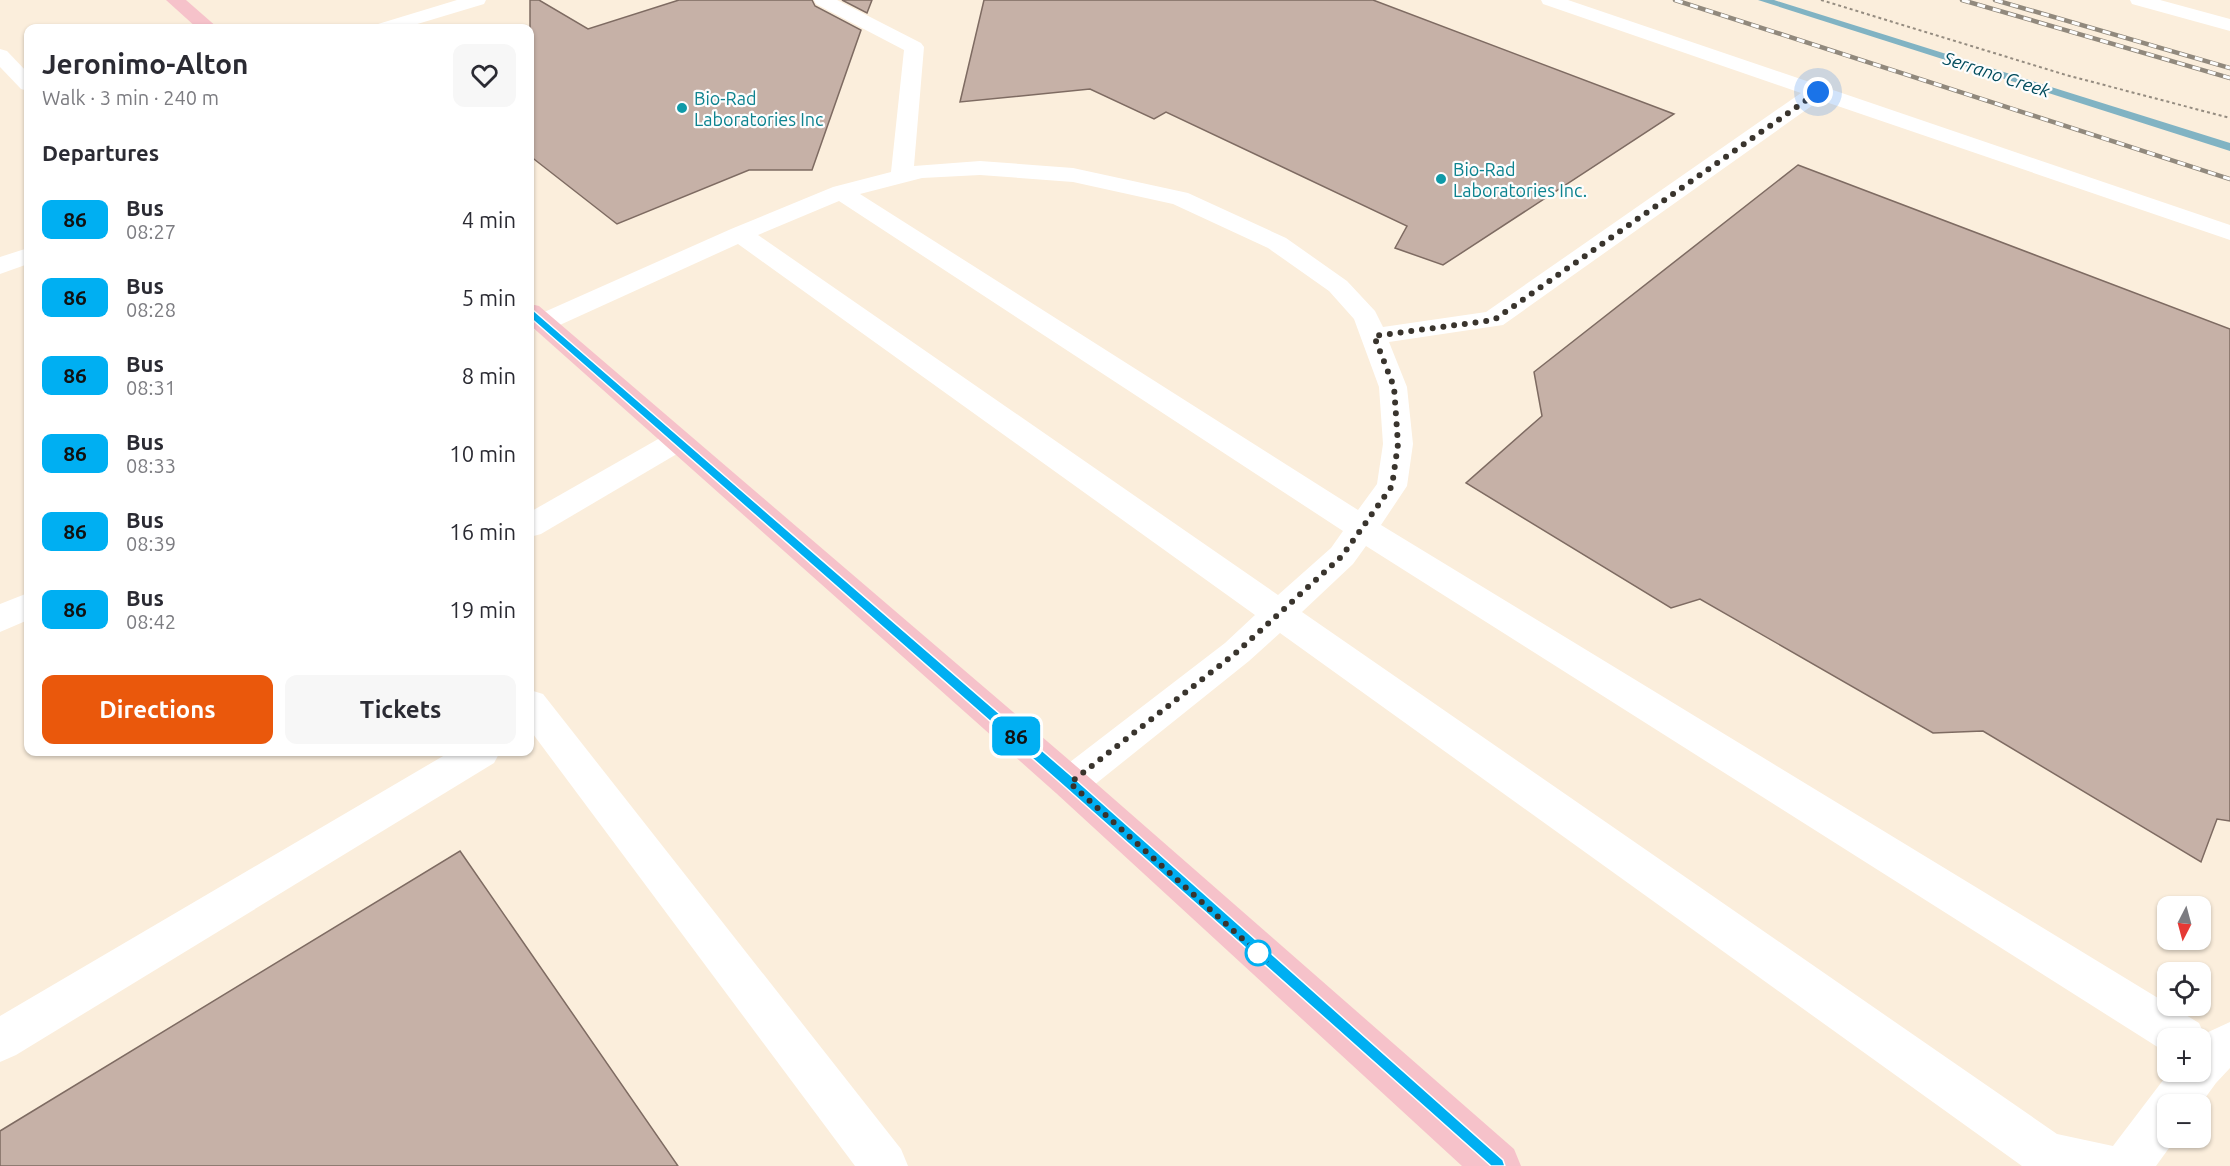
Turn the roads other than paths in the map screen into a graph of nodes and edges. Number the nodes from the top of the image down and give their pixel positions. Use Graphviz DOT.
graph roads {
  1 [pos="175,0"];
  2 [pos="477,0"];
  3 [pos="823,0"];
  4 [pos="1550,0"];
  5 [pos="2139,0"];
  6 [pos="203,24"];
  7 [pos="398,24"];
  8 [pos="2230,25"];
  9 [pos="0,55"];
  10 [pos="22,88"];
  11 [pos="1818,92"];
  12 [pos="902,176"];
  13 [pos="841,192"];
  14 [pos="2230,233"];
  15 [pos="740,234"];
  16 [pos="24,257"];
  17 [pos="0,266"];
  18 [pos="536,317"];
  19 [pos="1374,336"];
  20 [pos="677,441"];
  21 [pos="534,524"];
  22 [pos="1362,528"];
  23 [pos="24,607"];
  24 [pos="1278,614"];
  25 [pos="0,619"];
  26 [pos="534,715"];
  27 [pos="474,756"];
  28 [pos="1070,783"];
  29 [pos="2162,1028"];
  30 [pos="0,1040"];
  31 [pos="2157,1126"];
  32 [pos="884,1166"];
  33 [pos="1497,1166"];
  34 [pos="2105,1166"];
  35 [pos="2127,1166"];
  1 -- 6 [label="main road"];
  2 -- 7 [label="lane"];
  3 -- 12 [label="lane"];
  4 -- 11 [label="lane"];
  5 -- 8 [label="lane"];
  9 -- 10 [label="lane"];
  11 -- 14 [label="lane"];
  11 -- 19 [label="lane"];
  12 -- 13 [label="lane"];
  12 -- 19 [label="lane"];
  13 -- 15 [label="lane"];
  13 -- 22 [label="lane"];
  15 -- 18 [label="lane"];
  15 -- 24 [label="lane"];
  16 -- 17 [label="lane"];
  18 -- 20 [label="main road"];
  19 -- 22 [label="lane"];
  20 -- 21 [label="lane"];
  20 -- 28 [label="main road"];
  22 -- 24 [label="lane"];
  22 -- 29 [label="lane"];
  23 -- 25 [label="lane"];
  24 -- 28 [label="lane"];
  24 -- 34 [label="lane"];
  26 -- 32 [label="lane"];
  27 -- 30 [label="lane"];
  28 -- 33 [label="main road"];
  31 -- 35 [label="lane"];
}
